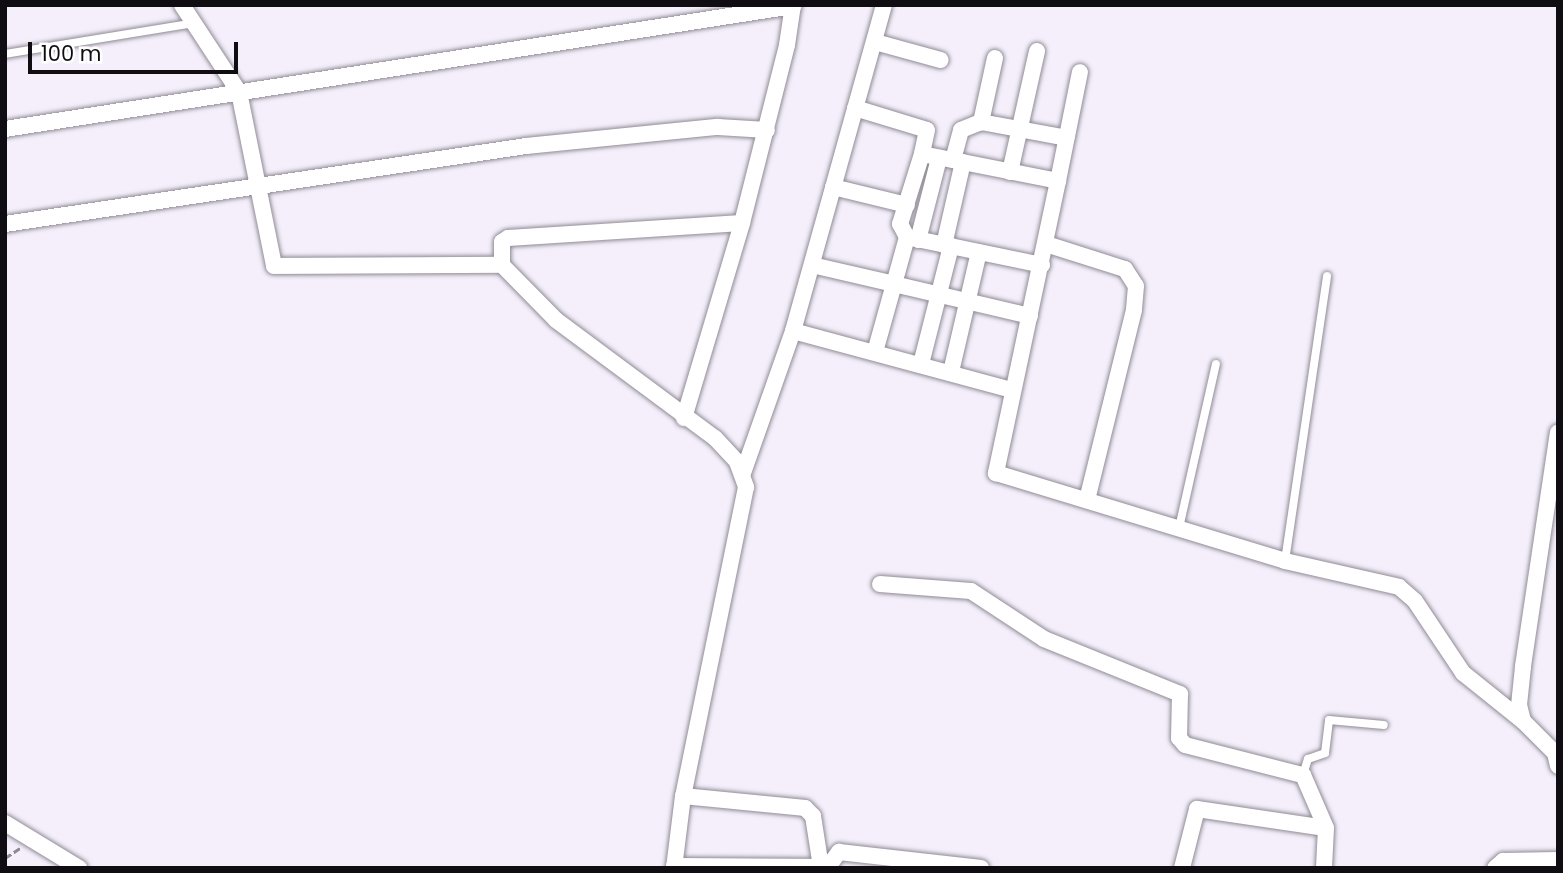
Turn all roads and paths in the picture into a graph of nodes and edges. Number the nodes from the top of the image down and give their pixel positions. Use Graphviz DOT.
graph roads {
  1 [pos="182,5"];
  2 [pos="884,5"];
  3 [pos="793,6"];
  4 [pos="194,23"];
  5 [pos="876,43"];
  6 [pos="1037,51"];
  7 [pos="5,54"];
  8 [pos="995,58"];
  9 [pos="941,60"];
  10 [pos="1080,72"];
  11 [pos="239,92"];
  12 [pos="855,108"];
  13 [pos="981,122"];
  14 [pos="5,129"];
  15 [pos="1020,129"];
  16 [pos="767,130"];
  17 [pos="1067,138"];
  18 [pos="922,154"];
  19 [pos="952,160"];
  20 [pos="1010,172"];
  21 [pos="1058,181"];
  22 [pos="259,184"];
  23 [pos="833,187"];
  24 [pos="907,205"];
  25 [pos="743,223"];
  26 [pos="5,224"];
  27 [pos="912,238"];
  28 [pos="1046,244"];
  29 [pos="948,246"];
  30 [pos="979,252"];
  31 [pos="502,265"];
  32 [pos="812,265"];
  33 [pos="1042,265"];
  34 [pos="1327,276"];
  35 [pos="894,284"];
  36 [pos="939,294"];
  37 [pos="969,301"];
  38 [pos="1030,316"];
  39 [pos="793,331"];
  40 [pos="875,352"];
  41 [pos="921,364"];
  42 [pos="1216,365"];
  43 [pos="951,372"];
  44 [pos="1011,390"];
  45 [pos="684,418"];
  46 [pos="1558,433"];
  47 [pos="743,473"];
  48 [pos="1087,500"];
  49 [pos="1178,528"];
  50 [pos="1285,561"];
  51 [pos="880,584"];
  52 [pos="1521,713"];
  53 [pos="1384,725"];
  54 [pos="1558,766"];
  55 [pos="1303,775"];
  56 [pos="683,796"];
  57 [pos="5,823"];
  58 [pos="1326,828"];
  59 [pos="1558,859"];
  60 [pos="674,867"];
  61 [pos="825,867"];
  62 [pos="1329,867"];
  63 [pos="79,868"];
  64 [pos="981,868"];
  65 [pos="1182,868"];
  66 [pos="1495,868"];
  1 -- 4 [label="street"];
  2 -- 5 [label="street"];
  3 -- 11 [label="street"];
  3 -- 16 [label="street"];
  4 -- 7 [label="lane"];
  4 -- 11 [label="street"];
  5 -- 9 [label="street"];
  5 -- 12 [label="street"];
  6 -- 15 [label="street"];
  8 -- 13 [label="street"];
  10 -- 17 [label="street"];
  11 -- 14 [label="street"];
  11 -- 22 [label="street"];
  12 -- 18 [label="street"];
  12 -- 23 [label="street"];
  13 -- 15 [label="street"];
  13 -- 19 [label="street"];
  15 -- 17 [label="street"];
  15 -- 20 [label="street"];
  16 -- 22 [label="street"];
  16 -- 25 [label="street"];
  17 -- 21 [label="street"];
  18 -- 19 [label="street"];
  18 -- 24 [label="street"];
  19 -- 20 [label="street"];
  19 -- 27 [label="street"];
  19 -- 29 [label="street"];
  20 -- 21 [label="street"];
  21 -- 28 [label="street"];
  22 -- 26 [label="street"];
  22 -- 31 [label="street"];
  23 -- 24 [label="street"];
  23 -- 32 [label="street"];
  24 -- 27 [label="street"];
  25 -- 31 [label="street"];
  25 -- 45 [label="street"];
  27 -- 29 [label="street"];
  27 -- 35 [label="street"];
  28 -- 33 [label="street"];
  28 -- 48 [label="street"];
  29 -- 30 [label="street"];
  29 -- 36 [label="street"];
  30 -- 33 [label="street"];
  30 -- 37 [label="street"];
  31 -- 45 [label="street"];
  32 -- 35 [label="street"];
  32 -- 39 [label="street"];
  33 -- 38 [label="street"];
  34 -- 50 [label="lane"];
  35 -- 36 [label="street"];
  35 -- 40 [label="street"];
  36 -- 37 [label="street"];
  36 -- 41 [label="street"];
  37 -- 38 [label="street"];
  37 -- 43 [label="street"];
  38 -- 44 [label="street"];
  39 -- 40 [label="street"];
  39 -- 47 [label="street"];
  40 -- 41 [label="street"];
  41 -- 43 [label="street"];
  42 -- 49 [label="lane"];
  43 -- 44 [label="street"];
  44 -- 48 [label="street"];
  45 -- 47 [label="street"];
  46 -- 52 [label="street"];
  47 -- 56 [label="street"];
  48 -- 49 [label="street"];
  49 -- 50 [label="street"];
  50 -- 52 [label="street"];
  51 -- 55 [label="street"];
  52 -- 54 [label="street"];
  53 -- 55 [label="lane"];
  55 -- 58 [label="street"];
  56 -- 60 [label="street"];
  56 -- 61 [label="street"];
  57 -- 63 [label="street"];
  58 -- 62 [label="street"];
  58 -- 65 [label="street"];
  59 -- 66 [label="street"];
  60 -- 61 [label="street"];
  61 -- 64 [label="street"];
}
